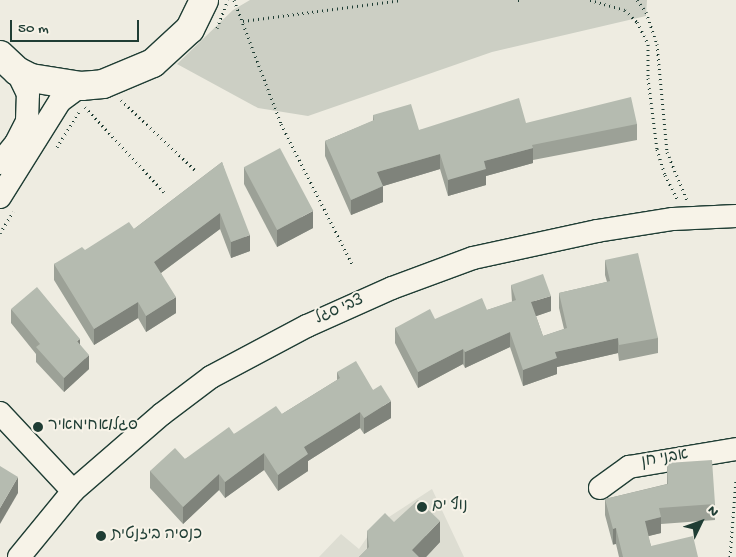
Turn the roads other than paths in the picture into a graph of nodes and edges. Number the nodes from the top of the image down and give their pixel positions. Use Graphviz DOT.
graph roads {
  1 [pos="204,0"];
  2 [pos="8,63"];
  3 [pos="83,96"];
  4 [pos="0,163"];
  5 [pos="0,197"];
  6 [pos="736,216"];
  7 [pos="0,413"];
  8 [pos="736,449"];
  9 [pos="600,488"];
  10 [pos="73,491"];
  11 [pos="19,557"];
  1 -- 3 [label="main road"];
  2 -- 3 [label="main road"];
  2 -- 4 [label="street"];
  3 -- 5 [label="street"];
  6 -- 10 [label="street, צבי סגל"];
  7 -- 10 [label="street"];
  8 -- 9 [label="street, אבני חן"];
  10 -- 11 [label="street, צבי סגל"];
}
